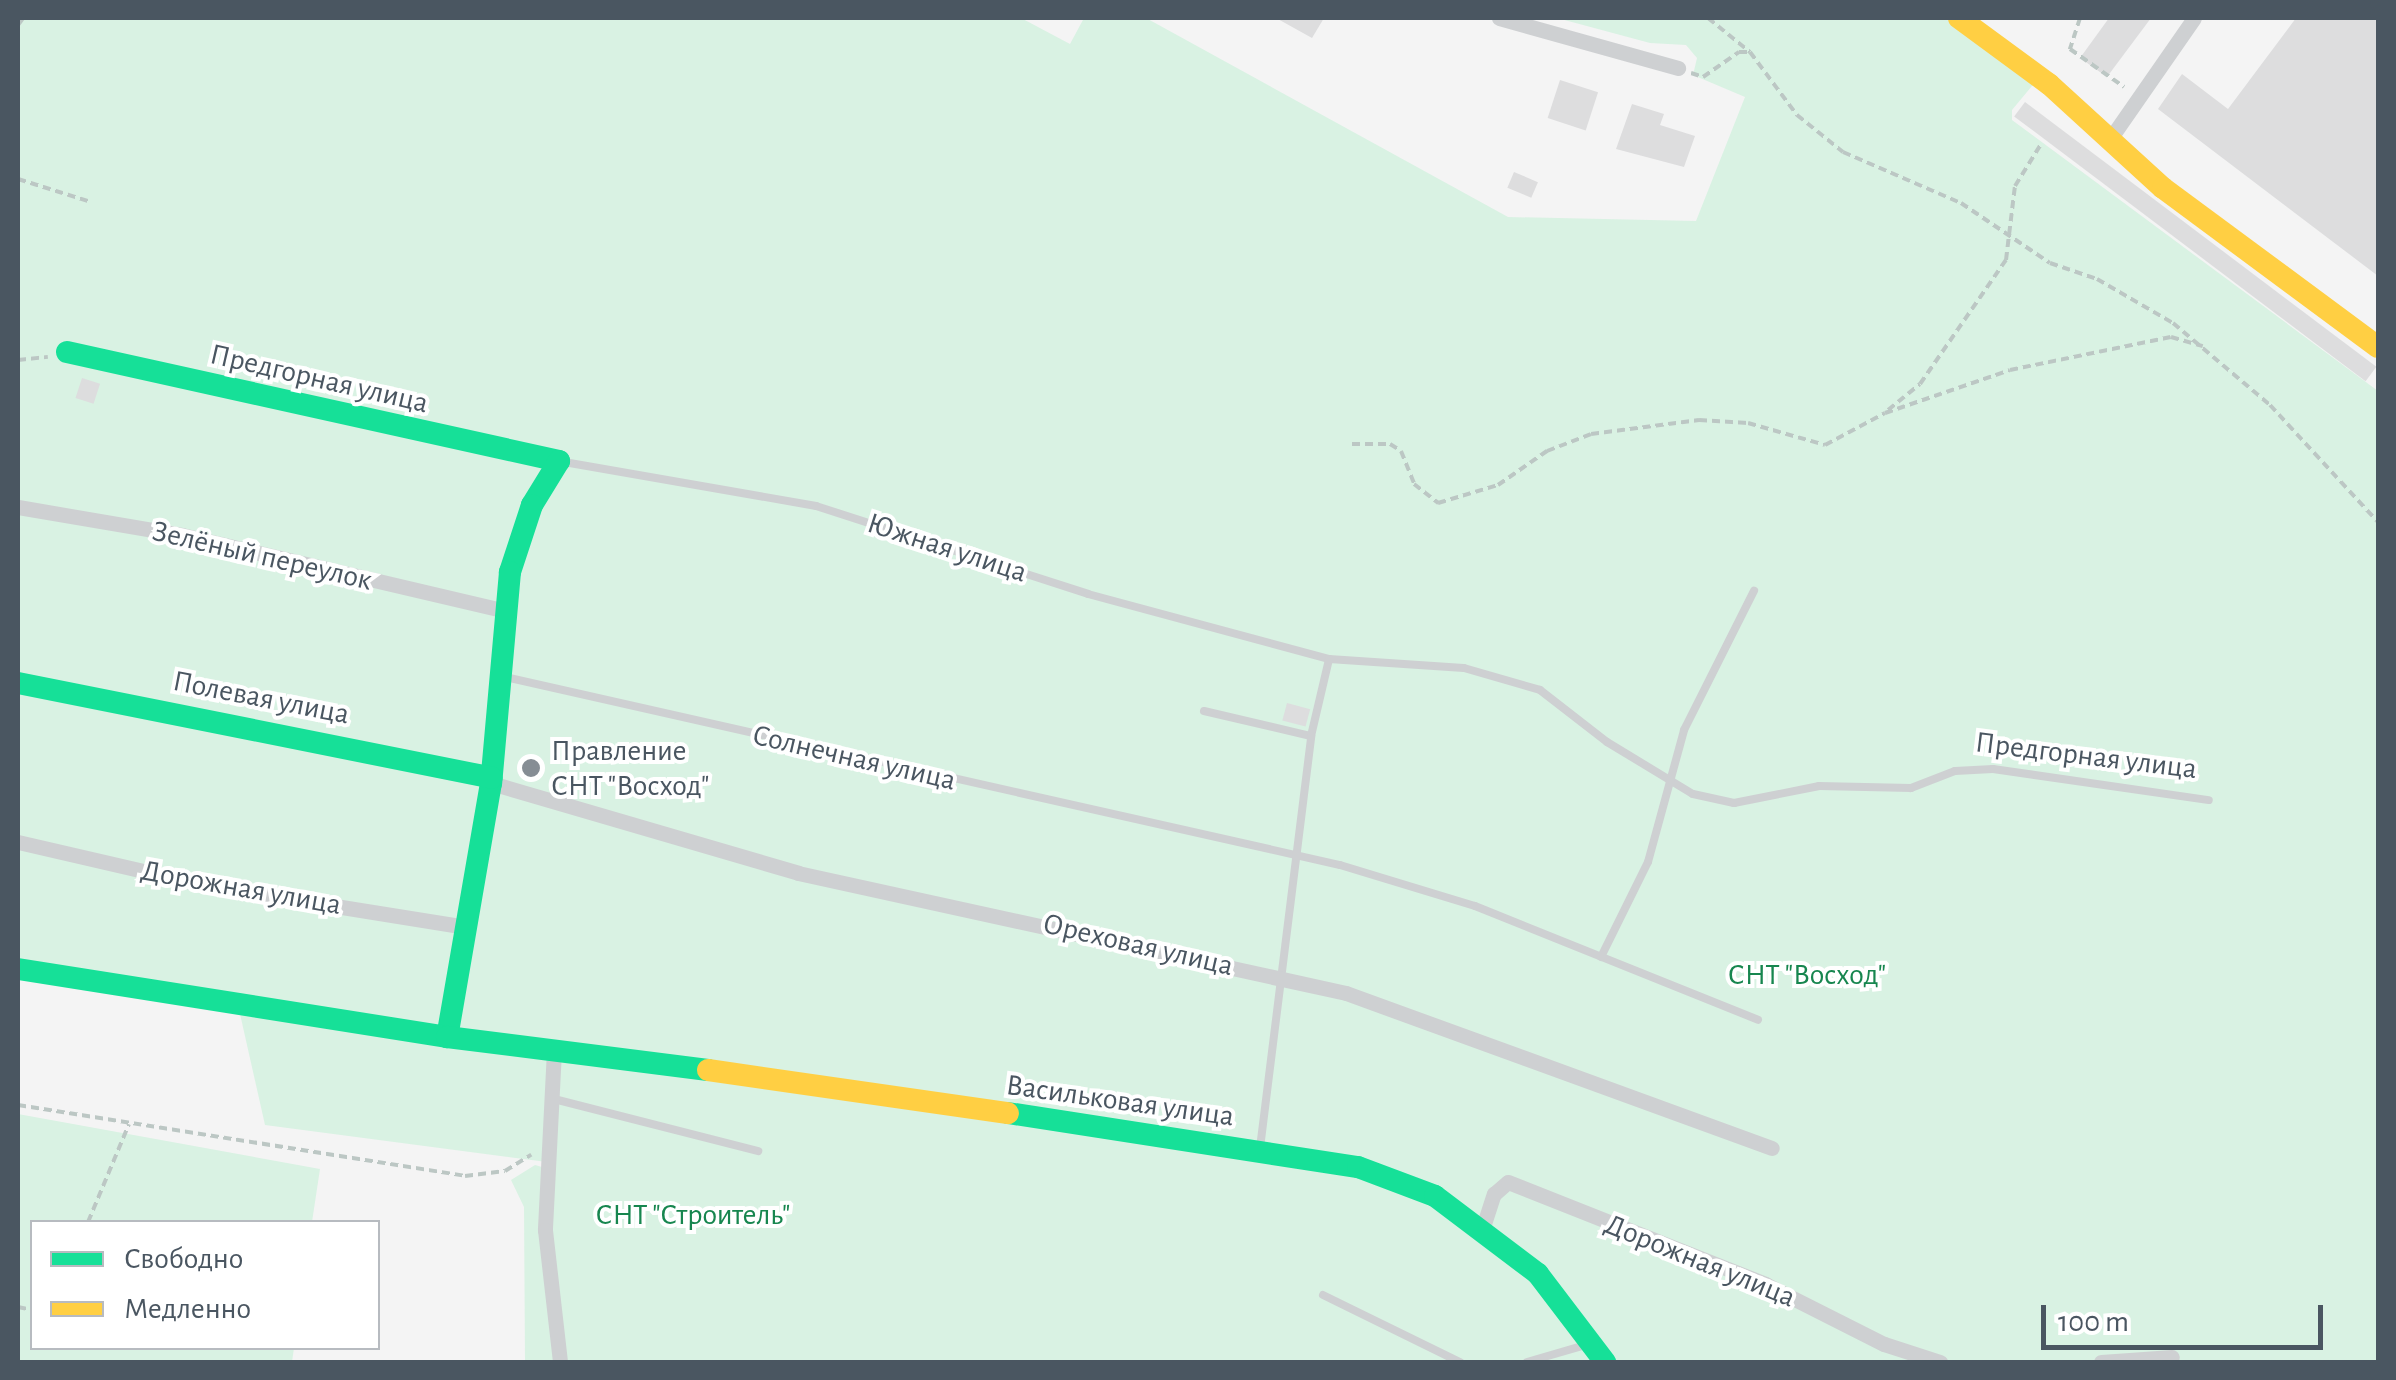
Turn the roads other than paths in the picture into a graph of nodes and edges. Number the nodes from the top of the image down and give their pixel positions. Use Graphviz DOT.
graph roads {
  1 [pos="1498,18"];
  2 [pos="1959,18"];
  3 [pos="2194,18"];
  4 [pos="1678,68"];
  5 [pos="2110,139"];
  6 [pos="2377,343"];
  7 [pos="67,352"];
  8 [pos="558,461"];
  9 [pos="18,507"];
  10 [pos="1754,591"];
  11 [pos="506,611"];
  12 [pos="1330,658"];
  13 [pos="496,675"];
  14 [pos="18,683"];
  15 [pos="1204,711"];
  16 [pos="1311,736"];
  17 [pos="1668,776"];
  18 [pos="492,781"];
  19 [pos="2209,800"];
  20 [pos="18,842"];
  21 [pos="1295,855"];
  22 [pos="465,927"];
  23 [pos="1601,957"];
  24 [pos="18,969"];
  25 [pos="1283,978"];
  26 [pos="1758,1020"];
  27 [pos="446,1037"];
  28 [pos="554,1050"];
  29 [pos="550,1098"];
  30 [pos="1772,1148"];
  31 [pos="758,1151"];
  32 [pos="1260,1151"];
  33 [pos="1483,1227"];
  34 [pos="1323,1296"];
  35 [pos="1599,1352"];
  36 [pos="2172,1357"];
  37 [pos="560,1362"];
  38 [pos="1460,1362"];
  39 [pos="1527,1362"];
  40 [pos="1940,1362"];
  41 [pos="2101,1362"];
  1 -- 4 [label="street"];
  2 -- 5 [label="street"];
  3 -- 5 [label="street"];
  5 -- 6 [label="street"];
  7 -- 8 [label="street, Предгорная улица"];
  8 -- 11 [label="street"];
  8 -- 12 [label="lane, Южная улица"];
  9 -- 11 [label="street, Зелёный переулок"];
  10 -- 17 [label="lane"];
  11 -- 13 [label="street"];
  12 -- 16 [label="lane"];
  12 -- 17 [label="lane, Предгорная улица"];
  13 -- 18 [label="street"];
  13 -- 21 [label="lane, Солнечная улица"];
  14 -- 18 [label="street, Полевая улица"];
  15 -- 16 [label="lane"];
  16 -- 21 [label="lane"];
  17 -- 19 [label="lane, Предгорная улица"];
  17 -- 23 [label="lane"];
  18 -- 22 [label="street"];
  18 -- 25 [label="street, Ореховая улица"];
  20 -- 22 [label="street, Дорожная улица"];
  21 -- 23 [label="lane, Солнечная улица"];
  21 -- 25 [label="lane"];
  22 -- 27 [label="street"];
  23 -- 26 [label="lane, Солнечная улица"];
  24 -- 27 [label="street, Васильковая улица"];
  25 -- 30 [label="street, Ореховая улица"];
  25 -- 32 [label="lane"];
  27 -- 28 [label="street, Васильковая улица"];
  28 -- 29 [label="street"];
  28 -- 32 [label="street, Васильковая улица"];
  29 -- 31 [label="lane"];
  29 -- 37 [label="street"];
  32 -- 33 [label="street, Васильковая улица"];
  33 -- 35 [label="street, Васильковая улица"];
  33 -- 40 [label="street, Дорожная улица"];
  34 -- 38 [label="lane"];
  35 -- 39 [label="lane"];
  36 -- 41 [label="street"];
}
